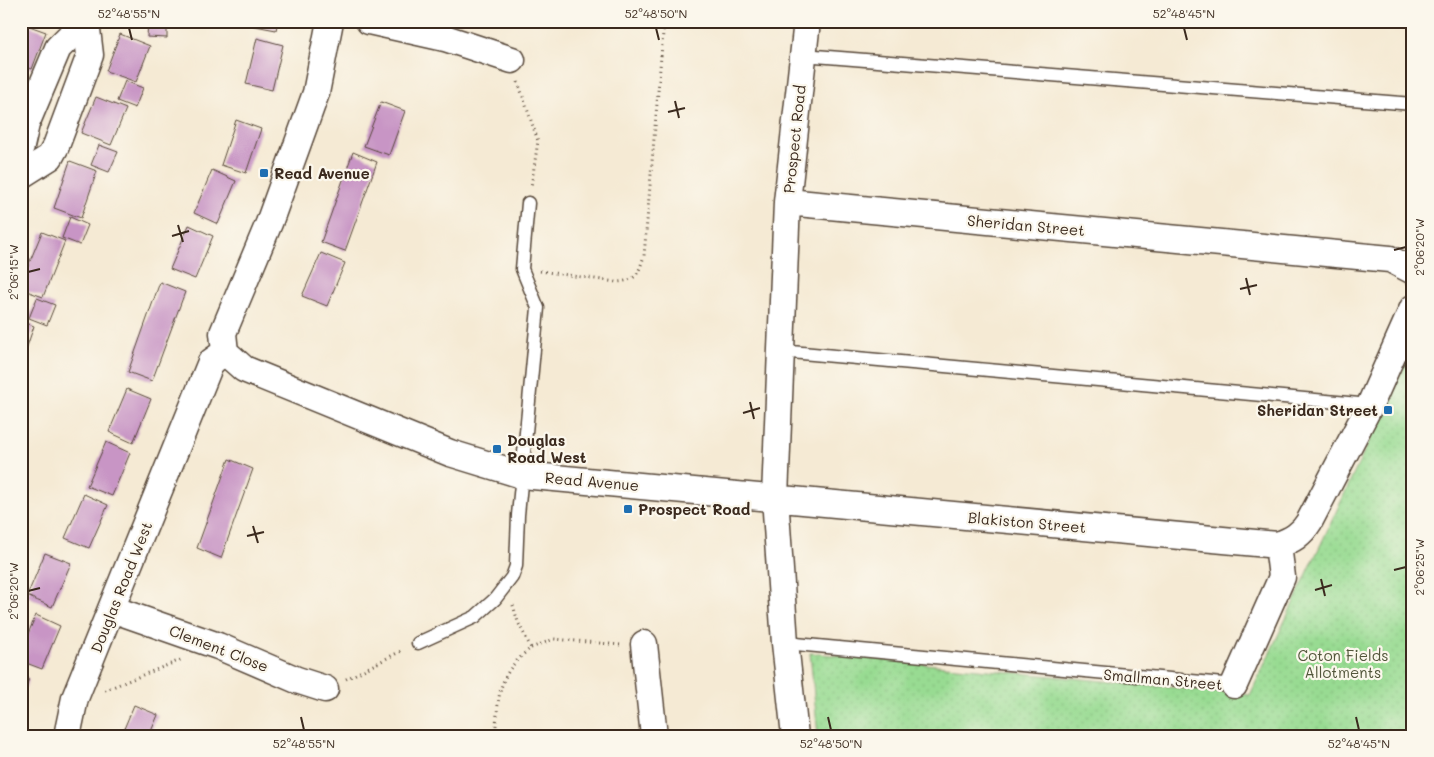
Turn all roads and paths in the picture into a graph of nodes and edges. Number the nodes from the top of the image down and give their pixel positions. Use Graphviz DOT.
graph roads {
  1 [pos="86,21"];
  2 [pos="330,21"];
  3 [pos="369,21"];
  4 [pos="664,21"];
  5 [pos="807,21"];
  6 [pos="803,55"];
  7 [pos="512,60"];
  8 [pos="1413,104"];
  9 [pos="21,146"];
  10 [pos="22,171"];
  11 [pos="787,202"];
  12 [pos="528,203"];
  13 [pos="522,269"];
  14 [pos="1413,271"];
  15 [pos="1413,308"];
  16 [pos="224,352"];
  17 [pos="780,352"];
  18 [pos="1370,405"];
  19 [pos="522,475"];
  20 [pos="775,497"];
  21 [pos="1278,545"];
  22 [pos="513,608"];
  23 [pos="112,609"];
  24 [pos="418,643"];
  25 [pos="786,643"];
  26 [pos="644,644"];
  27 [pos="218,646"];
  28 [pos="531,648"];
  29 [pos="1234,685"];
  30 [pos="325,689"];
  31 [pos="75,698"];
  32 [pos="66,736"];
  33 [pos="495,736"];
  34 [pos="654,736"];
  35 [pos="795,736"];
  1 -- 9 [label="street"];
  1 -- 10 [label="street"];
  2 -- 16 [label="street"];
  3 -- 7 [label="street"];
  4 -- 13 [label="path"];
  5 -- 6 [label="street, Prospect Road"];
  6 -- 8 [label="lane"];
  6 -- 11 [label="street, Prospect Road"];
  7 -- 12 [label="path"];
  11 -- 14 [label="street, Sheridan Street"];
  11 -- 17 [label="street, Prospect Road"];
  12 -- 13 [label="lane"];
  13 -- 19 [label="lane"];
  15 -- 18 [label="street"];
  16 -- 19 [label="street, Read Avenue"];
  16 -- 23 [label="street, Douglas Road West"];
  17 -- 18 [label="lane"];
  17 -- 20 [label="street, Prospect Road"];
  18 -- 21 [label="street"];
  19 -- 20 [label="street, Read Avenue"];
  19 -- 24 [label="lane"];
  20 -- 21 [label="street, Blakiston Street"];
  20 -- 25 [label="street, Prospect Road"];
  21 -- 29 [label="street, Smallman Street"];
  22 -- 28 [label="path"];
  23 -- 27 [label="street, Clement Close"];
  23 -- 31 [label="street, Douglas Road West"];
  24 -- 30 [label="path"];
  25 -- 29 [label="lane, Smallman Street"];
  25 -- 35 [label="street, Prospect Road"];
  26 -- 28 [label="path"];
  26 -- 34 [label="street"];
  27 -- 30 [label="street, Clement Close"];
  27 -- 31 [label="path"];
  28 -- 33 [label="path"];
  31 -- 32 [label="street, Douglas Road West"];
}
